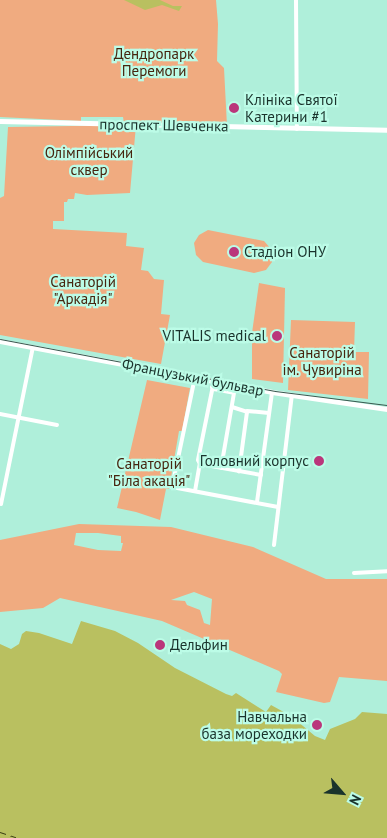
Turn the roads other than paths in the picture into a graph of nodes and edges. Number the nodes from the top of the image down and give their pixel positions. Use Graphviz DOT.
graph roads {
  1 [pos="296,0"];
  2 [pos="0,121"];
  3 [pos="297,129"];
  4 [pos="387,130"];
  5 [pos="0,341"];
  6 [pos="33,347"];
  7 [pos="195,377"];
  8 [pos="214,381"];
  9 [pos="212,387"];
  10 [pos="272,392"];
  11 [pos="292,395"];
  12 [pos="232,407"];
  13 [pos="387,409"];
  14 [pos="247,411"];
  15 [pos="269,413"];
  16 [pos="0,414"];
  17 [pos="18,418"];
  18 [pos="57,425"];
  19 [pos="200,464"];
  20 [pos="222,468"];
  21 [pos="239,471"];
  22 [pos="261,475"];
  23 [pos="195,491"];
  24 [pos="257,502"];
  25 [pos="1,504"];
  26 [pos="278,507"];
  27 [pos="274,545"];
  28 [pos="387,571"];
  29 [pos="354,573"];
  1 -- 3 [label="street"];
  2 -- 3 [label="main road, проспект Шевченка"];
  3 -- 4 [label="main road, проспект Шевченка"];
  5 -- 6 [label="street, Французький бульвар"];
  6 -- 7 [label="street, Французький бульвар"];
  6 -- 17 [label="street"];
  7 -- 8 [label="street, Французький бульвар"];
  7 -- 23 [label="street"];
  8 -- 9 [label="street"];
  8 -- 10 [label="street, Французький бульвар"];
  9 -- 12 [label="street"];
  9 -- 19 [label="street"];
  10 -- 11 [label="street, Французький бульвар"];
  10 -- 15 [label="street"];
  11 -- 13 [label="street, Французький бульвар"];
  11 -- 26 [label="street"];
  12 -- 14 [label="street"];
  12 -- 20 [label="street"];
  14 -- 15 [label="street"];
  14 -- 21 [label="street"];
  15 -- 22 [label="street"];
  16 -- 17 [label="street"];
  17 -- 18 [label="street"];
  17 -- 25 [label="street"];
  19 -- 20 [label="street"];
  19 -- 23 [label="street"];
  20 -- 21 [label="street"];
  21 -- 22 [label="street"];
  22 -- 24 [label="street"];
  23 -- 24 [label="street"];
  24 -- 26 [label="street"];
  26 -- 27 [label="street"];
  28 -- 29 [label="street"];
}
